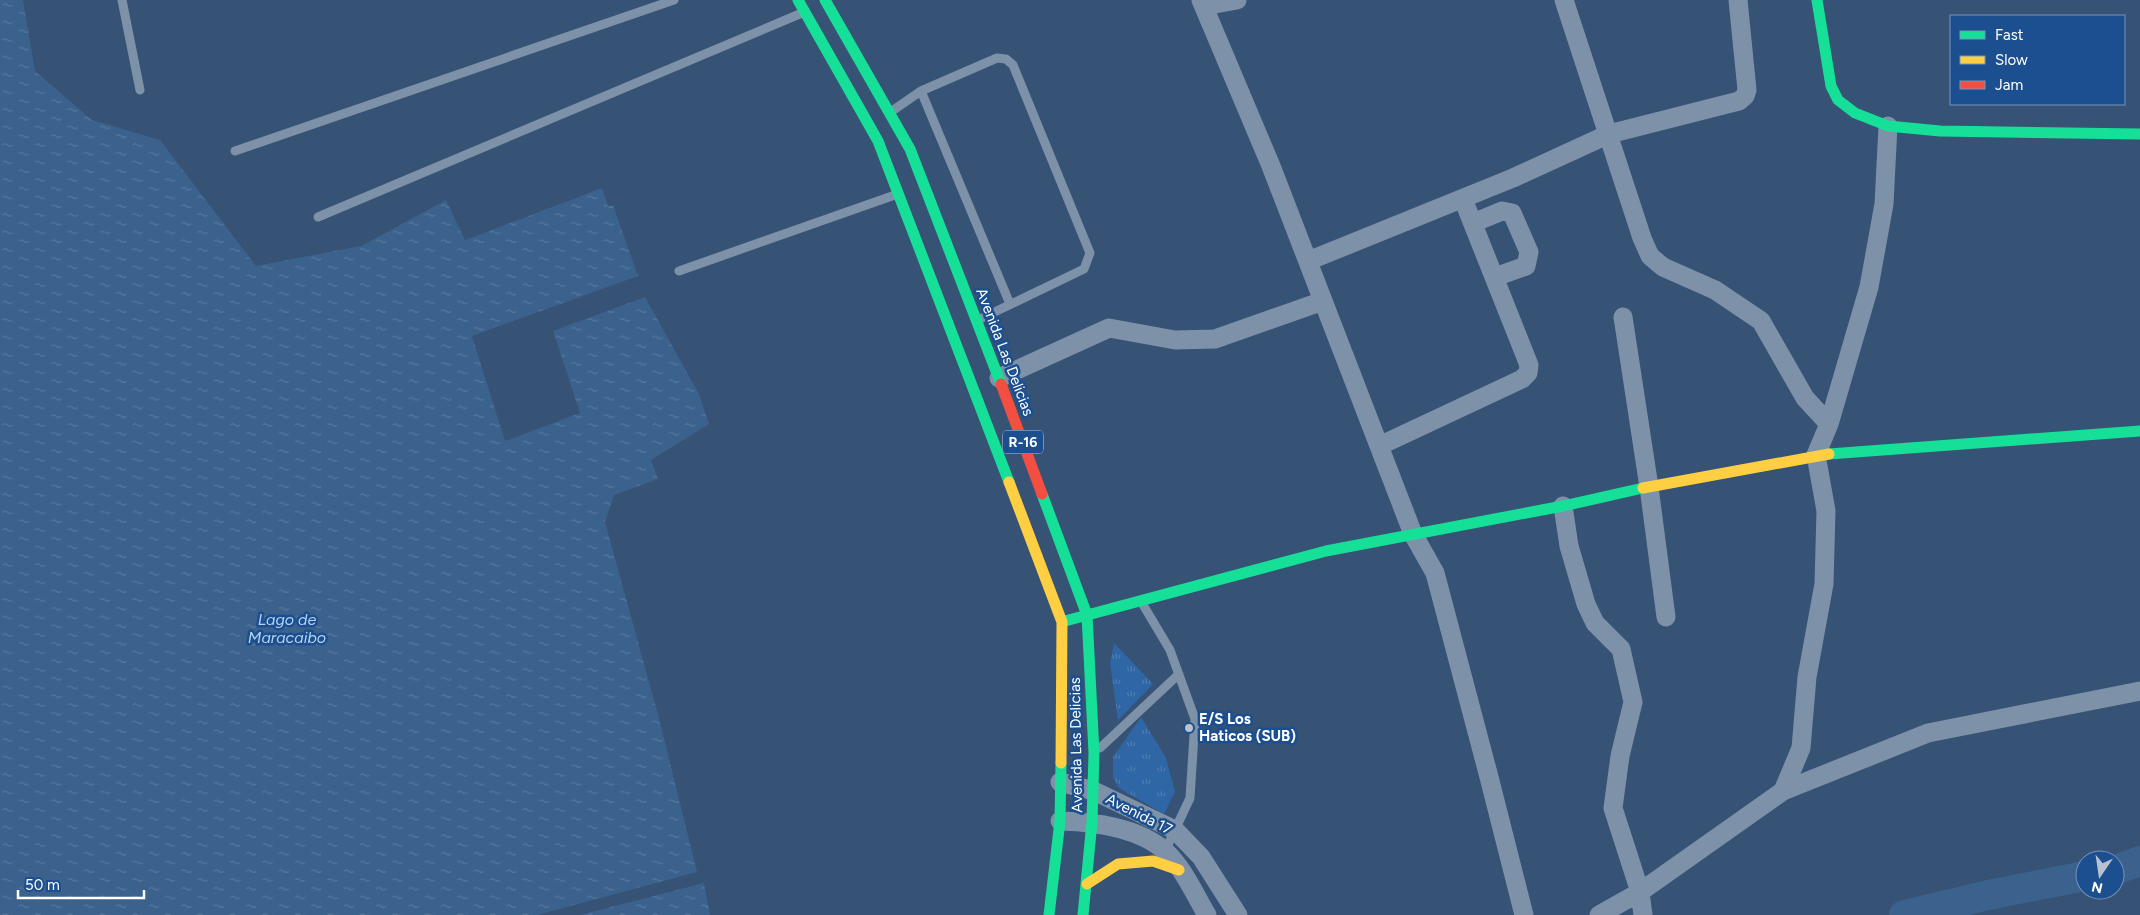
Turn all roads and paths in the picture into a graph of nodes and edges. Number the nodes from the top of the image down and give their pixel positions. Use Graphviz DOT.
graph roads {
  1 [pos="122,0"];
  2 [pos="674,0"];
  3 [pos="798,0"];
  4 [pos="825,0"];
  5 [pos="1238,0"];
  6 [pos="1564,0"];
  7 [pos="1738,0"];
  8 [pos="1817,0"];
  9 [pos="1203,3"];
  10 [pos="805,12"];
  11 [pos="140,90"];
  12 [pos="921,91"];
  13 [pos="890,112"];
  14 [pos="1888,126"];
  15 [pos="1609,134"];
  16 [pos="2140,134"];
  17 [pos="235,152"];
  18 [pos="898,194"];
  19 [pos="1463,199"];
  20 [pos="318,218"];
  21 [pos="1473,223"];
  22 [pos="1308,261"];
  23 [pos="679,271"];
  24 [pos="1495,277"];
  25 [pos="1324,301"];
  26 [pos="1010,304"];
  27 [pos="1623,317"];
  28 [pos="976,320"];
  29 [pos="999,378"];
  30 [pos="995,409"];
  31 [pos="1829,424"];
  32 [pos="2140,430"];
  33 [pos="1379,446"];
  34 [pos="1816,455"];
  35 [pos="1649,486"];
  36 [pos="1563,506"];
  37 [pos="1413,534"];
  38 [pos="1140,600"];
  39 [pos="1087,616"];
  40 [pos="1666,616"];
  41 [pos="1062,622"];
  42 [pos="1179,674"];
  43 [pos="2140,691"];
  44 [pos="1094,753"];
  45 [pos="1060,782"];
  46 [pos="1094,791"];
  47 [pos="1783,791"];
  48 [pos="1060,821"];
  49 [pos="1092,822"];
  50 [pos="1175,830"];
  51 [pos="1165,851"];
  52 [pos="1179,870"];
  53 [pos="1087,884"];
  54 [pos="1640,892"];
  55 [pos="1048,915"];
  56 [pos="1083,915"];
  57 [pos="1207,915"];
  58 [pos="1238,915"];
  59 [pos="1524,915"];
  60 [pos="1599,915"];
  61 [pos="1643,915"];
  1 -- 11 [label="lane"];
  2 -- 17 [label="lane"];
  3 -- 10 [label="main road, Avenida Las Delicias / R-16"];
  4 -- 13 [label="main road, Avenida Las Delicias / R-16"];
  5 -- 9 [label="street"];
  6 -- 15 [label="street"];
  7 -- 15 [label="street"];
  8 -- 14 [label="main road"];
  9 -- 22 [label="street"];
  10 -- 18 [label="main road, Avenida Las Delicias / R-16"];
  10 -- 20 [label="lane"];
  12 -- 13 [label="lane"];
  12 -- 26 [label="lane"];
  12 -- 26 [label="lane"];
  13 -- 28 [label="main road, Avenida Las Delicias / R-16"];
  14 -- 16 [label="main road"];
  14 -- 31 [label="street"];
  15 -- 19 [label="street"];
  15 -- 31 [label="street"];
  18 -- 23 [label="lane"];
  18 -- 30 [label="main road, Avenida Las Delicias / R-16"];
  19 -- 21 [label="street"];
  19 -- 22 [label="street"];
  21 -- 24 [label="street"];
  21 -- 24 [label="street"];
  22 -- 25 [label="street"];
  24 -- 33 [label="street"];
  25 -- 29 [label="street"];
  25 -- 33 [label="street"];
  26 -- 28 [label="lane"];
  27 -- 35 [label="street"];
  28 -- 29 [label="main road, Avenida Las Delicias / R-16"];
  29 -- 30 [label="main road, Avenida Las Delicias / R-16"];
  30 -- 39 [label="main road, Avenida Las Delicias / R-16"];
  30 -- 41 [label="main road, Avenida Las Delicias / R-16"];
  31 -- 34 [label="street"];
  32 -- 34 [label="main road"];
  33 -- 37 [label="street"];
  34 -- 35 [label="main road"];
  34 -- 47 [label="street"];
  35 -- 36 [label="main road"];
  35 -- 40 [label="street"];
  36 -- 37 [label="main road"];
  36 -- 54 [label="street"];
  37 -- 38 [label="main road"];
  37 -- 59 [label="street"];
  38 -- 39 [label="main road"];
  38 -- 42 [label="lane"];
  39 -- 41 [label="main road"];
  39 -- 44 [label="main road, Avenida Las Delicias / R-16"];
  41 -- 45 [label="main road, Avenida Las Delicias / R-16"];
  42 -- 44 [label="lane"];
  42 -- 50 [label="lane"];
  43 -- 47 [label="street"];
  44 -- 46 [label="main road, Avenida Las Delicias / R-16"];
  45 -- 46 [label="street, Avenida 17"];
  45 -- 48 [label="main road, Avenida Las Delicias / R-16"];
  46 -- 49 [label="main road, Avenida Las Delicias / R-16"];
  46 -- 50 [label="street, Avenida 17"];
  47 -- 54 [label="street"];
  48 -- 49 [label="street, Avenida 17"];
  48 -- 55 [label="main road, Avenida Las Delicias / R-16"];
  49 -- 51 [label="street, Avenida 17"];
  49 -- 53 [label="main road, Avenida Las Delicias / R-16"];
  50 -- 51 [label="lane"];
  50 -- 58 [label="street, Avenida 17"];
  51 -- 52 [label="street, Avenida 17"];
  52 -- 53 [label="main road"];
  52 -- 57 [label="street, Avenida 17"];
  53 -- 56 [label="main road, Avenida Las Delicias / R-16"];
  54 -- 60 [label="street"];
  54 -- 61 [label="street"];
}
